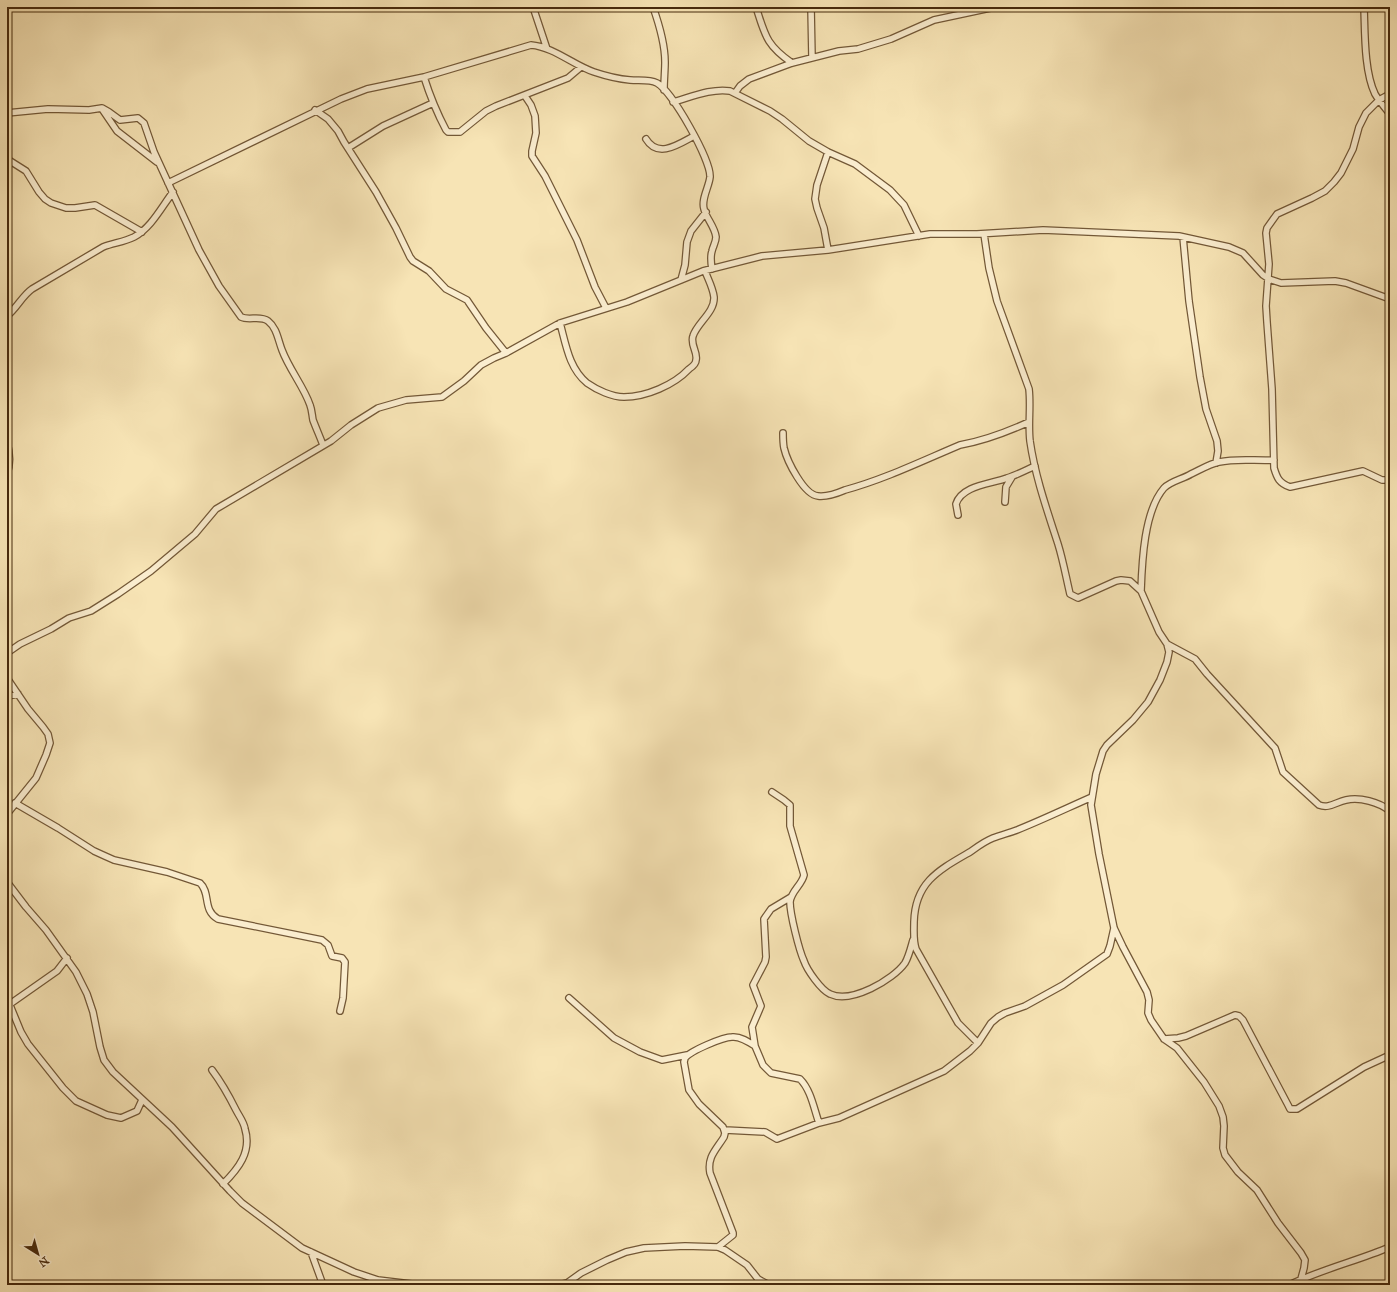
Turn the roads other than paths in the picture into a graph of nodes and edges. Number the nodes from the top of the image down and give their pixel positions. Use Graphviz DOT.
graph roads {
  1 [pos="533,7"];
  2 [pos="653,7"];
  3 [pos="756,7"];
  4 [pos="811,7"];
  5 [pos="994,7"];
  6 [pos="1364,7"];
  7 [pos="546,48"];
  8 [pos="812,58"];
  9 [pos="792,63"];
  10 [pos="581,67"];
  11 [pos="424,77"];
  12 [pos="664,90"];
  13 [pos="735,93"];
  14 [pos="1390,94"];
  15 [pos="525,96"];
  16 [pos="1379,100"];
  17 [pos="674,102"];
  18 [pos="433,103"];
  19 [pos="102,108"];
  20 [pos="316,110"];
  21 [pos="7,113"];
  22 [pos="1390,114"];
  23 [pos="694,136"];
  24 [pos="646,139"];
  25 [pos="348,148"];
  26 [pos="828,152"];
  27 [pos="7,159"];
  28 [pos="159,163"];
  29 [pos="168,183"];
  30 [pos="173,192"];
  31 [pos="706,212"];
  32 [pos="142,232"];
  33 [pos="984,234"];
  34 [pos="919,236"];
  35 [pos="1183,237"];
  36 [pos="828,250"];
  37 [pos="712,269"];
  38 [pos="705,271"];
  39 [pos="1269,279"];
  40 [pos="681,280"];
  41 [pos="1390,298"];
  42 [pos="606,308"];
  43 [pos="7,316"];
  44 [pos="560,323"];
  45 [pos="506,353"];
  46 [pos="1029,422"];
  47 [pos="783,433"];
  48 [pos="7,442"];
  49 [pos="323,445"];
  50 [pos="1274,460"];
  51 [pos="1216,463"];
  52 [pos="1035,466"];
  53 [pos="7,474"];
  54 [pos="1013,476"];
  55 [pos="1390,480"];
  56 [pos="1005,502"];
  57 [pos="958,515"];
  58 [pos="1141,591"];
  59 [pos="1167,644"];
  60 [pos="7,653"];
  61 [pos="7,678"];
  62 [pos="18,694"];
  63 [pos="7,696"];
  64 [pos="772,792"];
  65 [pos="1092,797"];
  66 [pos="15,803"];
  67 [pos="1390,811"];
  68 [pos="7,814"];
  69 [pos="7,882"];
  70 [pos="791,897"];
  71 [pos="1114,928"];
  72 [pos="914,938"];
  73 [pos="66,958"];
  74 [pos="7,998"];
  75 [pos="569,998"];
  76 [pos="10,1004"];
  77 [pos="340,1010"];
  78 [pos="1164,1039"];
  79 [pos="978,1043"];
  80 [pos="755,1046"];
  81 [pos="1390,1054"];
  82 [pos="687,1055"];
  83 [pos="212,1070"];
  84 [pos="142,1100"];
  85 [pos="819,1123"];
  86 [pos="725,1130"];
  87 [pos="223,1184"];
  88 [pos="718,1247"];
  89 [pos="1390,1247"];
  90 [pos="311,1252"];
  91 [pos="1301,1279"];
  92 [pos="323,1285"];
  93 [pos="420,1285"];
  94 [pos="559,1285"];
  95 [pos="768,1285"];
  96 [pos="1289,1285"];
  1 -- 7 [label="street"];
  2 -- 12 [label="street"];
  3 -- 9 [label="street"];
  4 -- 8 [label="street"];
  5 -- 8 [label="street"];
  6 -- 16 [label="street"];
  7 -- 10 [label="street"];
  7 -- 11 [label="street"];
  8 -- 9 [label="street"];
  9 -- 13 [label="street"];
  10 -- 12 [label="street"];
  10 -- 15 [label="street"];
  11 -- 18 [label="street"];
  11 -- 20 [label="street"];
  12 -- 17 [label="street"];
  13 -- 17 [label="street"];
  13 -- 26 [label="street"];
  14 -- 16 [label="street"];
  15 -- 18 [label="street"];
  15 -- 42 [label="street"];
  16 -- 22 [label="street"];
  16 -- 39 [label="street"];
  17 -- 23 [label="street"];
  18 -- 25 [label="street"];
  19 -- 21 [label="street"];
  19 -- 28 [label="street"];
  19 -- 28 [label="street"];
  20 -- 25 [label="street"];
  20 -- 29 [label="street"];
  23 -- 24 [label="street"];
  23 -- 31 [label="street"];
  25 -- 45 [label="street"];
  26 -- 34 [label="street"];
  26 -- 36 [label="street"];
  27 -- 32 [label="street"];
  28 -- 29 [label="street"];
  29 -- 30 [label="street"];
  30 -- 32 [label="street"];
  30 -- 49 [label="street"];
  31 -- 37 [label="street"];
  31 -- 40 [label="street"];
  32 -- 43 [label="street"];
  33 -- 34 [label="street"];
  33 -- 35 [label="street"];
  33 -- 46 [label="street"];
  34 -- 36 [label="street"];
  35 -- 39 [label="street"];
  35 -- 51 [label="street"];
  36 -- 37 [label="street"];
  37 -- 38 [label="street"];
  38 -- 40 [label="street"];
  38 -- 44 [label="street"];
  39 -- 41 [label="street"];
  39 -- 50 [label="street"];
  40 -- 42 [label="street"];
  42 -- 44 [label="street"];
  44 -- 45 [label="street"];
  45 -- 49 [label="street"];
  46 -- 47 [label="street"];
  46 -- 52 [label="street"];
  48 -- 53 [label="street"];
  49 -- 60 [label="street"];
  50 -- 51 [label="street"];
  50 -- 55 [label="street"];
  51 -- 58 [label="street"];
  52 -- 54 [label="street"];
  52 -- 58 [label="street"];
  54 -- 56 [label="street"];
  54 -- 57 [label="street"];
  58 -- 59 [label="street"];
  59 -- 65 [label="street"];
  59 -- 67 [label="street"];
  61 -- 62 [label="street"];
  62 -- 63 [label="street"];
  62 -- 66 [label="street"];
  64 -- 70 [label="street"];
  65 -- 71 [label="street"];
  65 -- 72 [label="street"];
  66 -- 68 [label="street"];
  66 -- 77 [label="street"];
  69 -- 73 [label="street"];
  70 -- 72 [label="street"];
  70 -- 80 [label="street"];
  71 -- 78 [label="street"];
  71 -- 79 [label="street"];
  72 -- 79 [label="street"];
  73 -- 76 [label="street"];
  73 -- 84 [label="street"];
  74 -- 76 [label="street"];
  75 -- 82 [label="street"];
  76 -- 84 [label="street"];
  78 -- 81 [label="street"];
  78 -- 91 [label="street"];
  79 -- 85 [label="street"];
  80 -- 82 [label="street"];
  80 -- 85 [label="street"];
  82 -- 86 [label="street"];
  83 -- 87 [label="street"];
  84 -- 87 [label="street"];
  85 -- 86 [label="street"];
  86 -- 88 [label="street"];
  87 -- 90 [label="street"];
  88 -- 94 [label="street"];
  88 -- 95 [label="street"];
  89 -- 91 [label="street"];
  90 -- 92 [label="street"];
  90 -- 93 [label="street"];
  91 -- 96 [label="street"];
}
